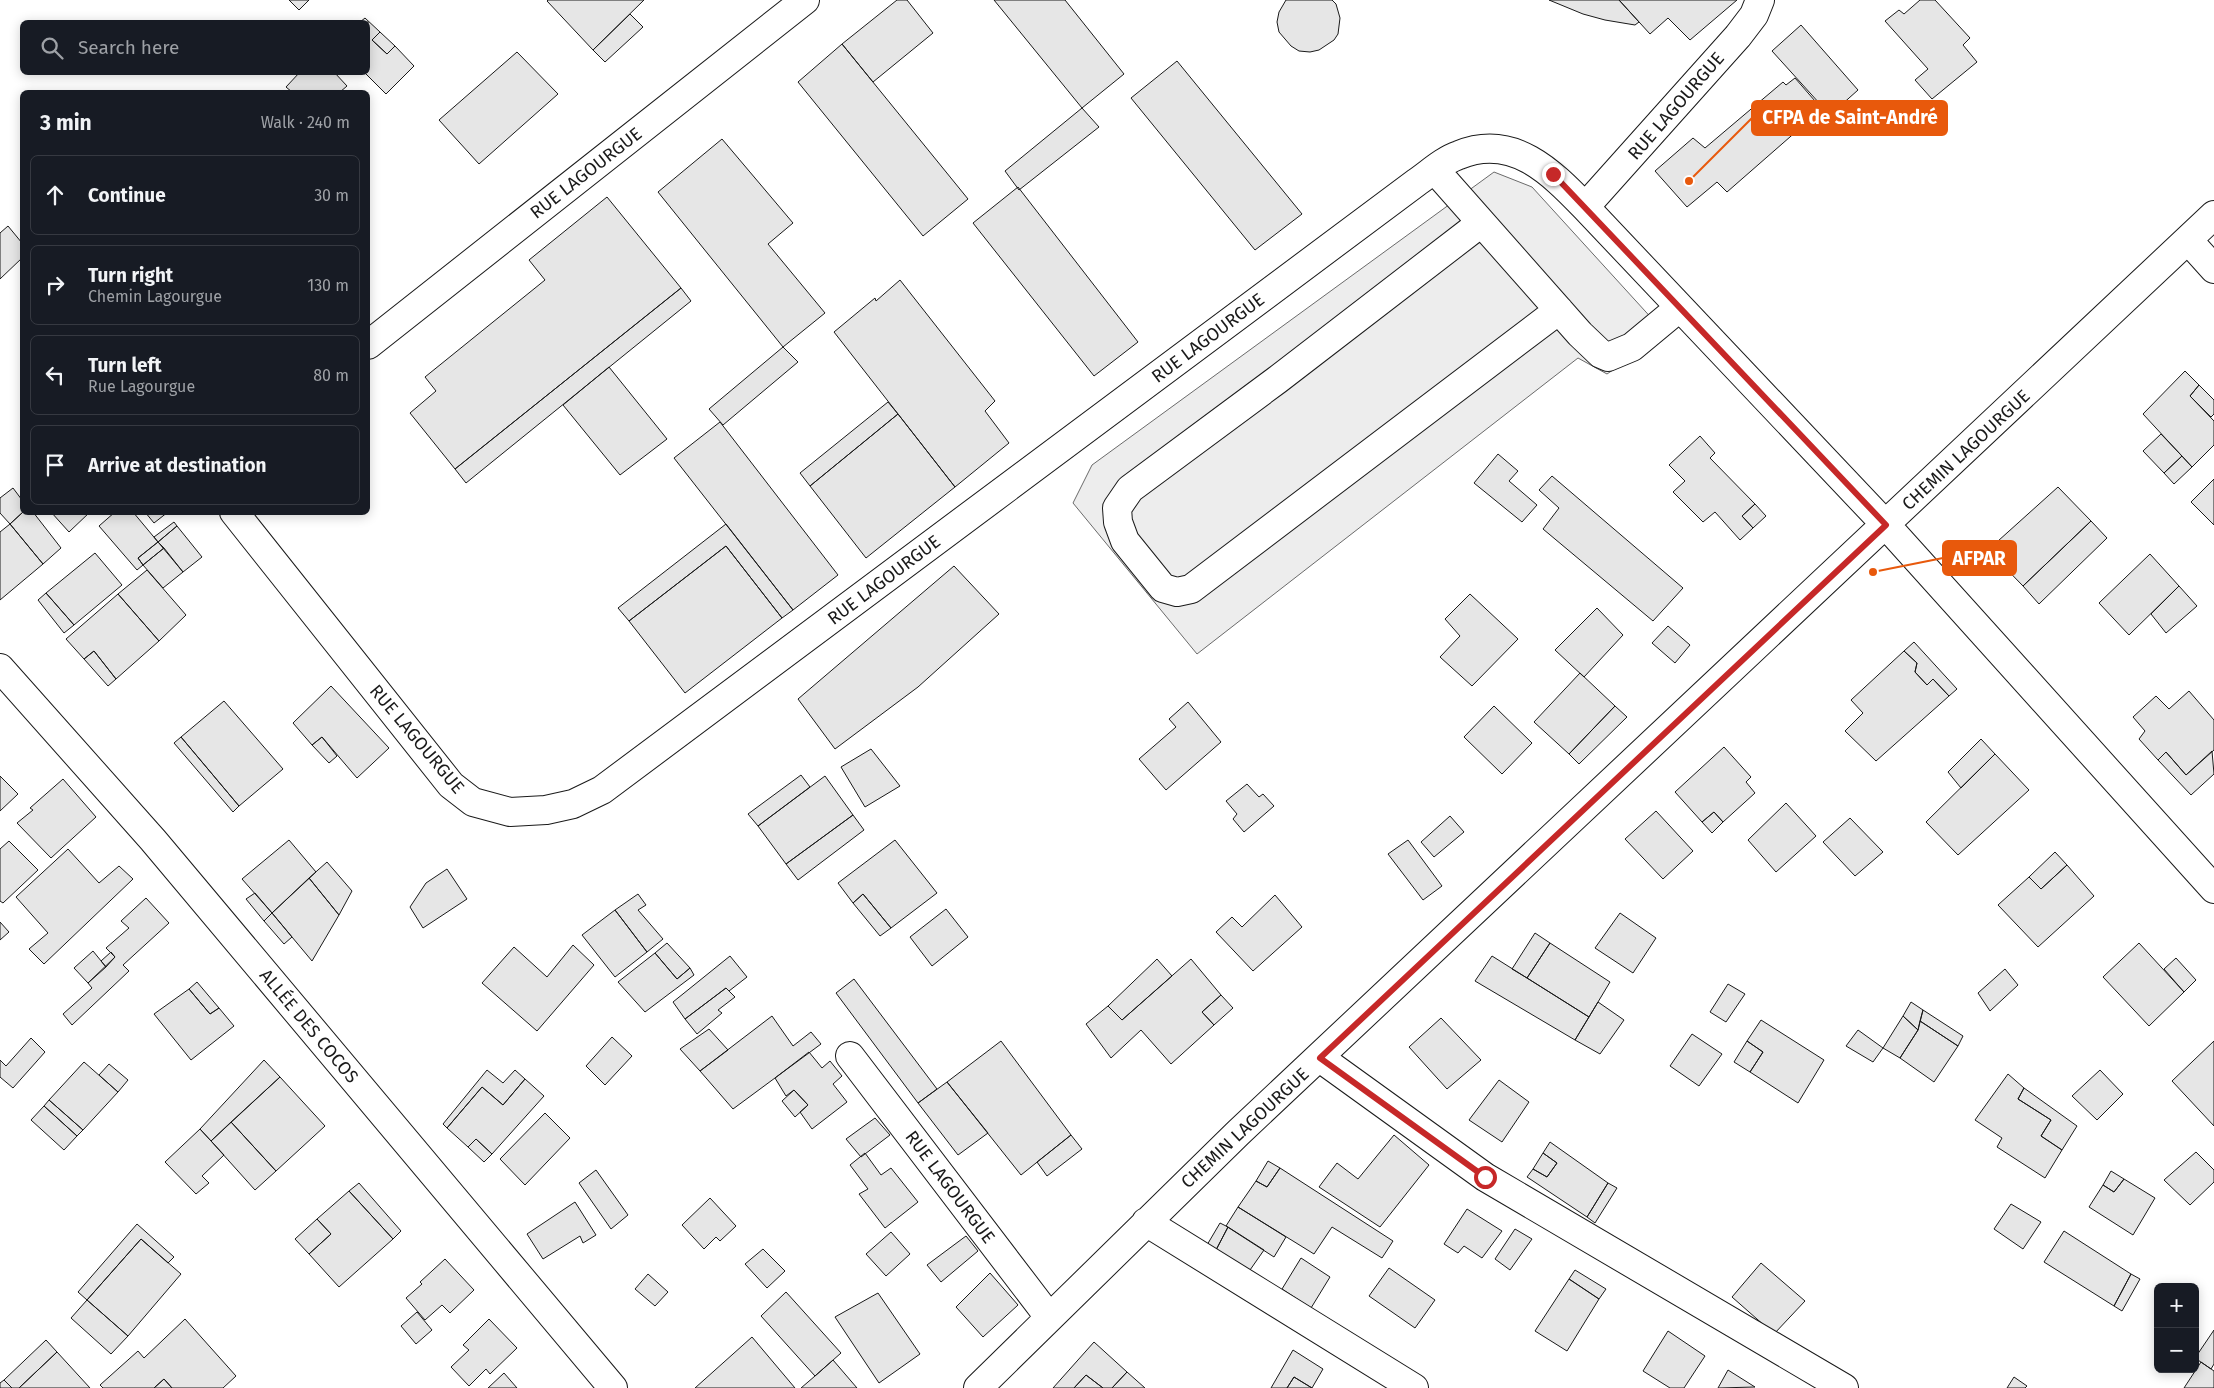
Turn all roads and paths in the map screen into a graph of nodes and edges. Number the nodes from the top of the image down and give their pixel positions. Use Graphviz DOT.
graph roads {
  1 [pos="805,0"];
  2 [pos="1760,0"];
  3 [pos="1435,170"];
  4 [pos="1585,206"];
  5 [pos="2214,215"];
  6 [pos="1481,223"];
  7 [pos="2188,240"];
  8 [pos="2214,268"];
  9 [pos="1679,308"];
  10 [pos="1559,310"];
  11 [pos="370,344"];
  12 [pos="236,515"];
  13 [pos="1886,525"];
  14 [pos="0,668"];
  15 [pos="2209,874"];
  16 [pos="850,1056"];
  17 [pos="1320,1058"];
  18 [pos="1146,1222"];
  19 [pos="1050,1317"];
  20 [pos="613,1388"];
  21 [pos="978,1388"];
  22 [pos="1414,1388"];
  23 [pos="1844,1388"];
  1 -- 11 [label="street, RUE LAGOURGUE"];
  2 -- 4 [label="street, RUE LAGOURGUE"];
  3 -- 4 [label="street, RUE LAGOURGUE"];
  3 -- 6 [label="street"];
  3 -- 12 [label="street, RUE LAGOURGUE"];
  4 -- 9 [label="street, RUE LAGOURGUE"];
  5 -- 7 [label="street, CHEMIN LAGOURGUE"];
  6 -- 10 [label="street"];
  6 -- 10 [label="street"];
  7 -- 8 [label="street"];
  7 -- 13 [label="street, CHEMIN LAGOURGUE"];
  9 -- 10 [label="street"];
  9 -- 13 [label="street, RUE LAGOURGUE"];
  13 -- 15 [label="street, RUE LAGOURGUE"];
  13 -- 17 [label="street, CHEMIN LAGOURGUE"];
  14 -- 20 [label="street, ALLÉE DES COCOS"];
  16 -- 19 [label="street, RUE LAGOURGUE"];
  17 -- 18 [label="street, CHEMIN LAGOURGUE"];
  17 -- 23 [label="street"];
  18 -- 19 [label="street, CHEMIN LAGOURGUE"];
  18 -- 22 [label="street"];
  19 -- 21 [label="street, CHEMIN LAGOURGUE"];
}
